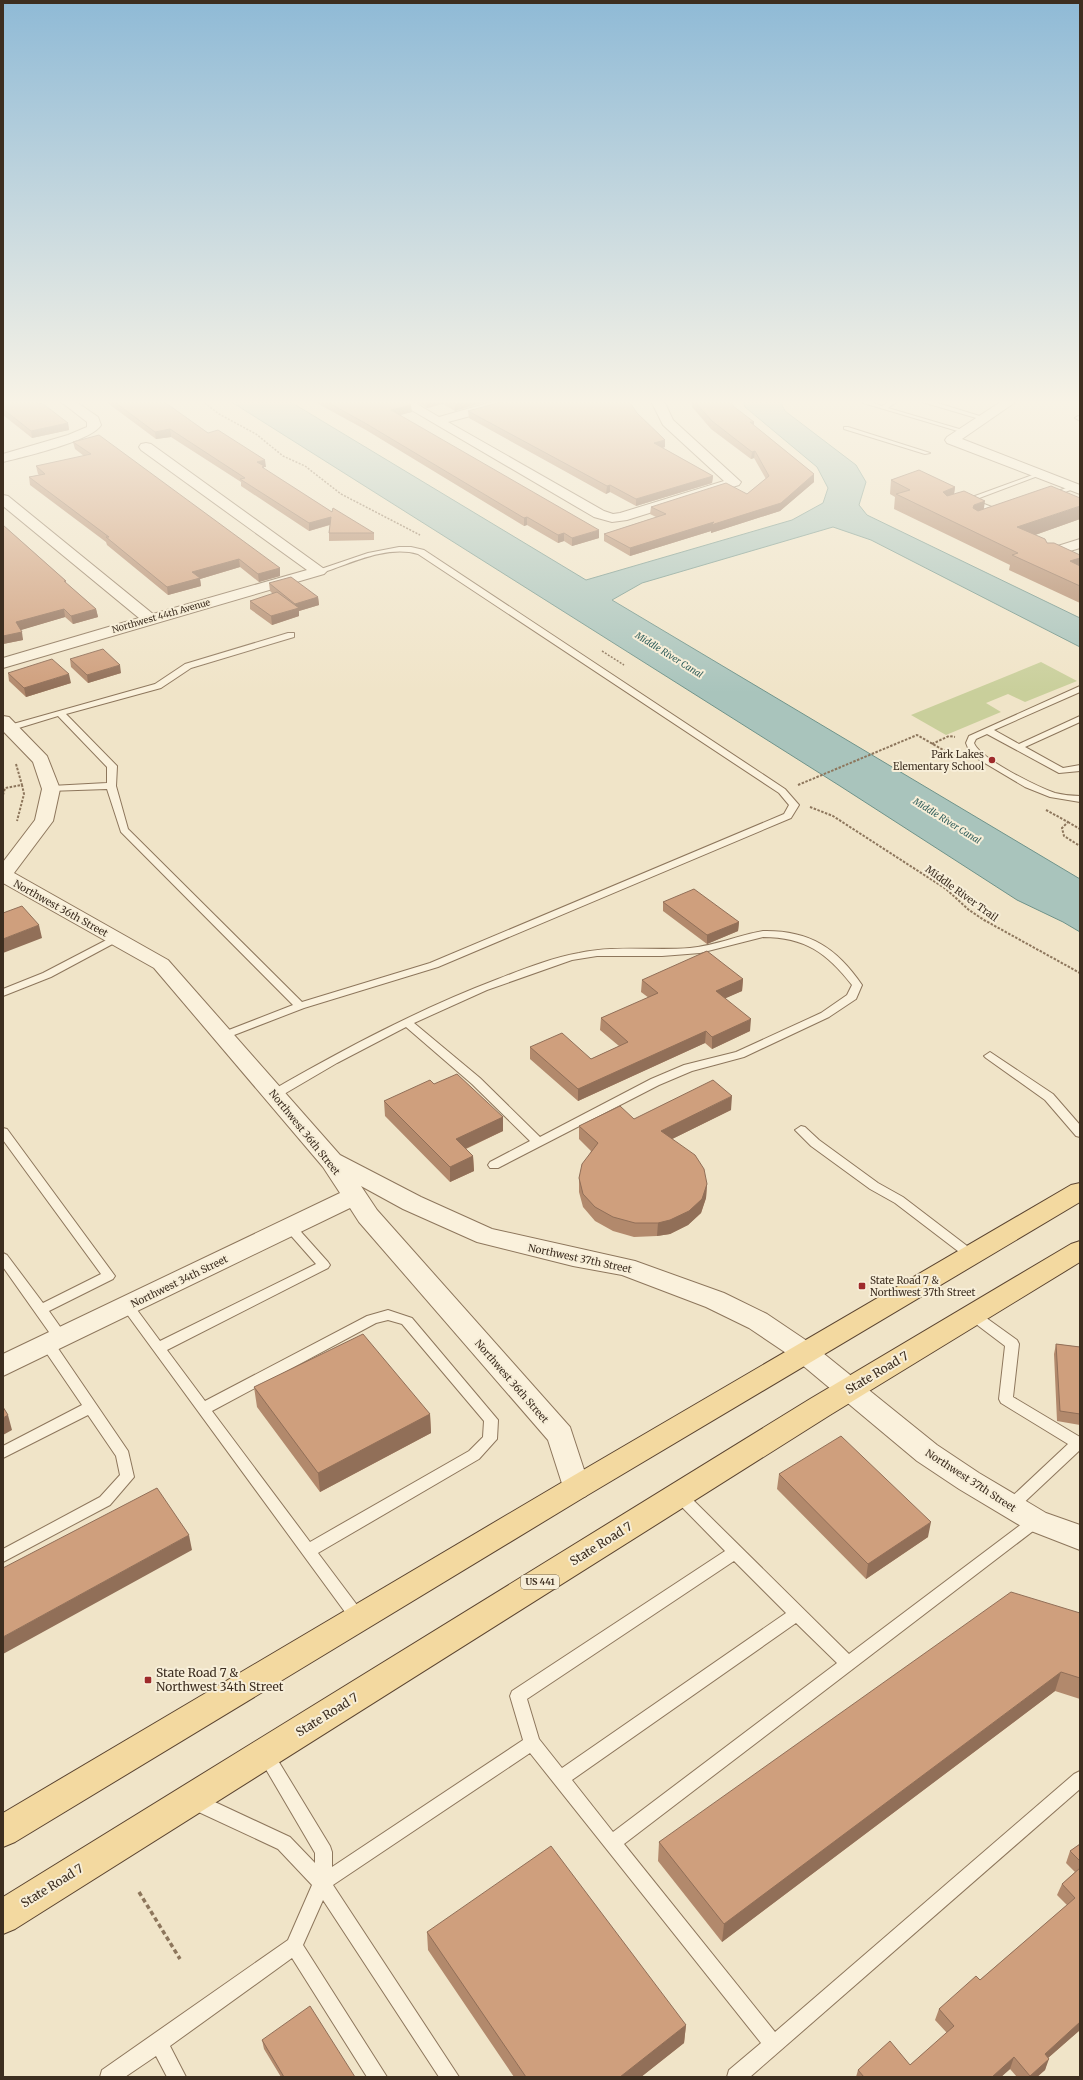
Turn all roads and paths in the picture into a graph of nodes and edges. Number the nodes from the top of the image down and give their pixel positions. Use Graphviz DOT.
graph roads {
  1 [pos="218,498"];
  2 [pos="570,498"];
  3 [pos="683,498"];
  4 [pos="972,498"];
  5 [pos="3,499"];
  6 [pos="1006,511"];
  7 [pos="1080,543"];
  8 [pos="1056,556"];
  9 [pos="320,571"];
  10 [pos="149,620"];
  11 [pos="291,634"];
  12 [pos="3,663"];
  13 [pos="1080,689"];
  14 [pos="60,713"];
  15 [pos="1080,719"];
  16 [pos="6,724"];
  17 [pos="987,730"];
  18 [pos="972,738"];
  19 [pos="931,744"];
  20 [pos="1019,747"];
  21 [pos="884,749"];
  22 [pos="14,760"];
  23 [pos="1080,768"];
  24 [pos="810,780"];
  25 [pos="22,785"];
  26 [pos="111,786"];
  27 [pos="4,788"];
  28 [pos="51,789"];
  29 [pos="3,795"];
  30 [pos="1080,799"];
  31 [pos="794,805"];
  32 [pos="1068,822"];
  33 [pos="16,824"];
  34 [pos="1080,829"];
  35 [pos="3,875"];
  36 [pos="116,938"];
  37 [pos="1080,973"];
  38 [pos="3,993"];
  39 [pos="300,1006"];
  40 [pos="408,1023"];
  41 [pos="224,1035"];
  42 [pos="990,1056"];
  43 [pos="275,1094"];
  44 [pos="801,1130"];
  45 [pos="3,1132"];
  46 [pos="1080,1133"];
  47 [pos="538,1142"];
  48 [pos="331,1161"];
  49 [pos="494,1165"];
  50 [pos="1080,1191"];
  51 [pos="355,1196"];
  52 [pos="290,1227"];
  53 [pos="1080,1250"];
  54 [pos="971,1255"];
  55 [pos="3,1258"];
  56 [pos="127,1306"];
  57 [pos="40,1310"];
  58 [pos="974,1315"];
  59 [pos="54,1341"];
  60 [pos="158,1348"];
  61 [pos="804,1352"];
  62 [pos="3,1366"];
  63 [pos="850,1389"];
  64 [pos="91,1407"];
  65 [pos="203,1409"];
  66 [pos="3,1452"];
  67 [pos="576,1488"];
  68 [pos="679,1495"];
  69 [pos="1011,1506"];
  70 [pos="1036,1521"];
  71 [pos="1080,1538"];
  72 [pos="308,1551"];
  73 [pos="735,1552"];
  74 [pos="3,1556"];
  75 [pos="797,1614"];
  76 [pos="358,1618"];
  77 [pos="848,1664"];
  78 [pos="532,1743"];
  79 [pos="264,1754"];
  80 [pos="561,1778"];
  81 [pos="1080,1779"];
  82 [pos="191,1800"];
  83 [pos="3,1831"];
  84 [pos="612,1843"];
  85 [pos="322,1883"];
  86 [pos="139,1892"];
  87 [pos="3,1916"];
  88 [pos="294,1946"];
  89 [pos="180,1959"];
  90 [pos="159,2042"];
  91 [pos="773,2044"];
  92 [pos="109,2077"];
  93 [pos="177,2077"];
  94 [pos="378,2077"];
  95 [pos="450,2077"];
  96 [pos="736,2077"];
  1 -- 9 [label="street"];
  2 -- 3 [label="street"];
  4 -- 6 [label="lane"];
  5 -- 10 [label="street"];
  7 -- 8 [label="street"];
  9 -- 10 [label="street, Northwest 44th Avenue"];
  9 -- 31 [label="lane"];
  10 -- 12 [label="street, Northwest 44th Avenue"];
  11 -- 14 [label="lane"];
  13 -- 17 [label="lane"];
  14 -- 16 [label="lane"];
  14 -- 26 [label="lane"];
  15 -- 20 [label="lane"];
  16 -- 28 [label="street"];
  17 -- 18 [label="lane"];
  17 -- 20 [label="lane"];
  18 -- 19 [label="path"];
  18 -- 30 [label="lane"];
  20 -- 23 [label="lane"];
  21 -- 24 [label="path"];
  22 -- 25 [label="path"];
  25 -- 27 [label="path"];
  25 -- 33 [label="path"];
  26 -- 28 [label="lane"];
  26 -- 39 [label="lane"];
  27 -- 29 [label="path"];
  28 -- 35 [label="street, Northwest 36th Street"];
  31 -- 37 [label="path, Middle River Trail"];
  31 -- 39 [label="lane"];
  32 -- 34 [label="path"];
  35 -- 36 [label="street, Northwest 36th Street"];
  36 -- 38 [label="lane"];
  36 -- 41 [label="street, Northwest 36th Street"];
  39 -- 41 [label="lane"];
  40 -- 43 [label="lane"];
  40 -- 47 [label="lane"];
  40 -- 47 [label="lane"];
  41 -- 43 [label="street, Northwest 36th Street"];
  42 -- 46 [label="lane"];
  43 -- 48 [label="street, Northwest 36th Street"];
  44 -- 54 [label="lane"];
  45 -- 57 [label="lane"];
  47 -- 49 [label="lane"];
  48 -- 51 [label="street, Northwest 36th Street"];
  48 -- 61 [label="street, Northwest 37th Street"];
  50 -- 54 [label="main road"];
  51 -- 52 [label="street, Northwest 34th Street"];
  51 -- 67 [label="street, Northwest 36th Street"];
  52 -- 56 [label="street, Northwest 34th Street"];
  52 -- 60 [label="lane"];
  53 -- 58 [label="main road, State Road 7 / US 441"];
  54 -- 61 [label="main road"];
  55 -- 57 [label="lane"];
  56 -- 59 [label="street, Northwest 34th Street"];
  56 -- 60 [label="lane"];
  57 -- 59 [label="lane"];
  58 -- 63 [label="main road, State Road 7 / US 441"];
  58 -- 69 [label="lane"];
  59 -- 62 [label="street, Northwest 34th Street"];
  59 -- 64 [label="lane"];
  60 -- 65 [label="lane"];
  61 -- 63 [label="street, Northwest 37th Street"];
  61 -- 67 [label="main road"];
  63 -- 68 [label="main road, State Road 7 / US 441"];
  63 -- 69 [label="street, Northwest 37th Street"];
  64 -- 66 [label="lane"];
  64 -- 74 [label="lane"];
  65 -- 72 [label="lane"];
  65 -- 72 [label="lane"];
  67 -- 76 [label="main road"];
  68 -- 73 [label="lane"];
  68 -- 79 [label="main road, State Road 7 / US 441"];
  69 -- 70 [label="street, Northwest 37th Street"];
  70 -- 71 [label="street, Northwest 37th Street"];
  70 -- 77 [label="lane"];
  72 -- 76 [label="lane"];
  73 -- 75 [label="lane"];
  73 -- 78 [label="lane"];
  75 -- 77 [label="lane"];
  75 -- 80 [label="lane"];
  76 -- 83 [label="main road"];
  77 -- 84 [label="lane"];
  78 -- 80 [label="lane"];
  78 -- 85 [label="lane"];
  79 -- 82 [label="main road, State Road 7 / US 441"];
  79 -- 85 [label="lane"];
  80 -- 84 [label="lane"];
  81 -- 91 [label="lane"];
  82 -- 85 [label="lane"];
  82 -- 87 [label="main road, State Road 7 / US 441"];
  84 -- 91 [label="lane"];
  85 -- 88 [label="lane"];
  85 -- 95 [label="lane"];
  86 -- 89 [label="path"];
  88 -- 90 [label="lane"];
  88 -- 94 [label="lane"];
  90 -- 92 [label="lane"];
  90 -- 93 [label="lane"];
  91 -- 96 [label="lane"];
}
